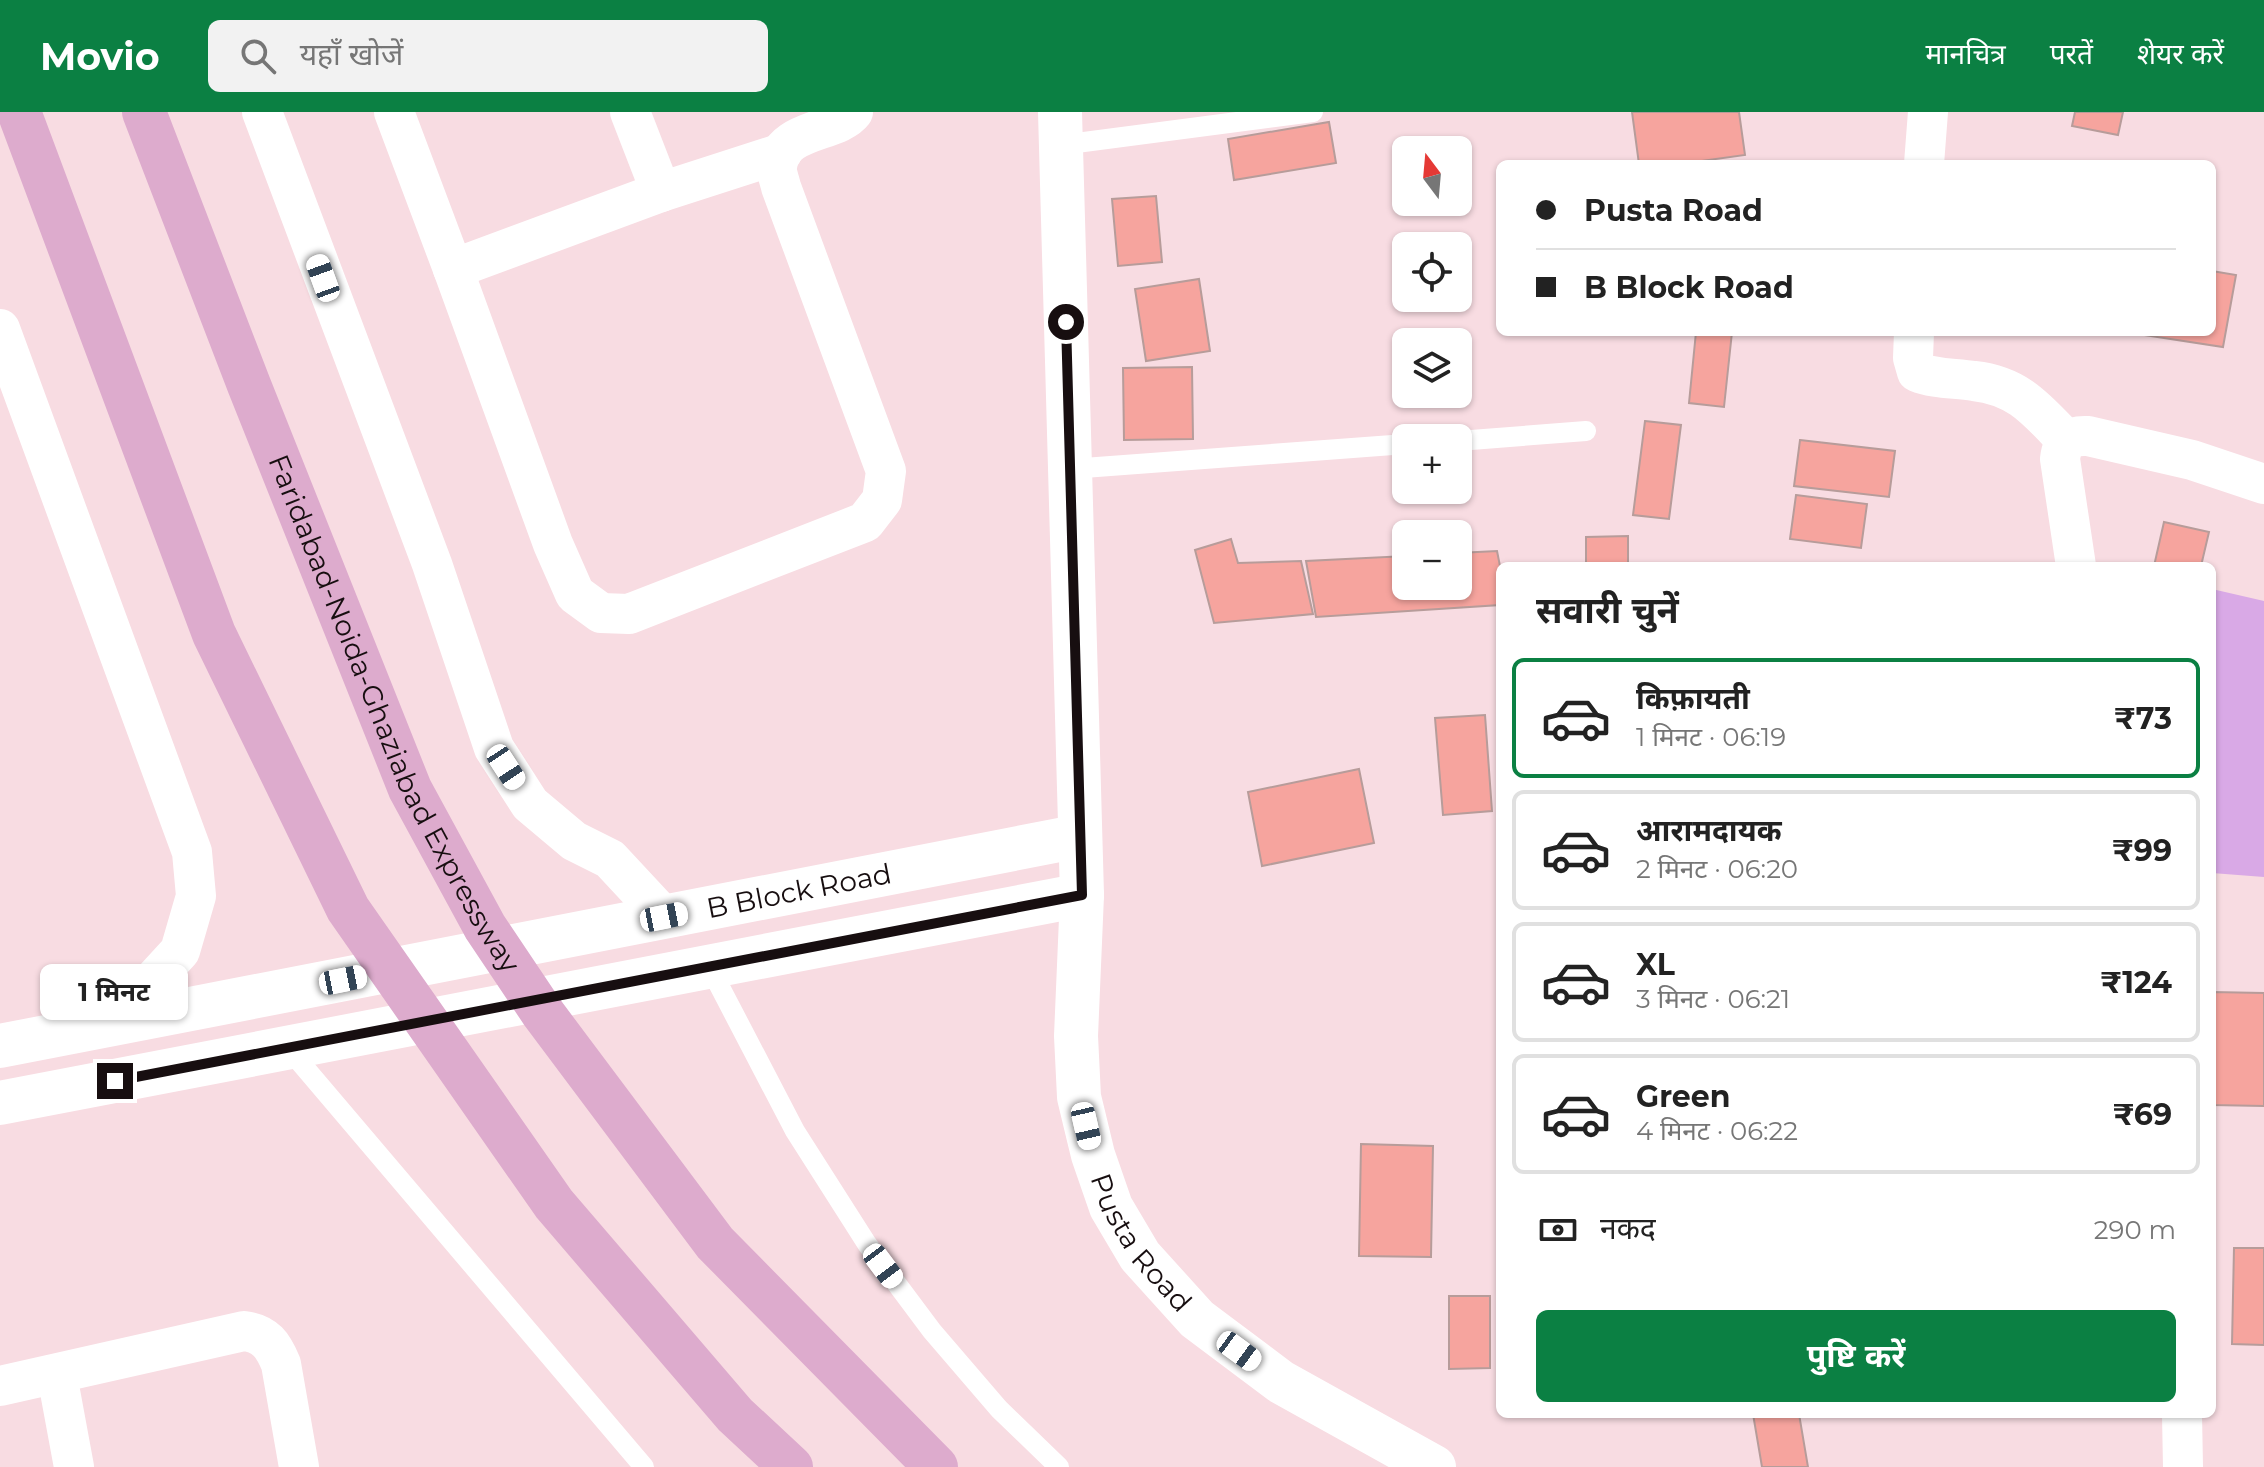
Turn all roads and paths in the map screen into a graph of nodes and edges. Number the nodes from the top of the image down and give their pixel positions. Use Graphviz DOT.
graph roads {
  1 [pos="19,112"];
  2 [pos="144,112"];
  3 [pos="262,112"];
  4 [pos="394,112"];
  5 [pos="630,112"];
  6 [pos="853,112"];
  7 [pos="1313,112"];
  8 [pos="1928,112"];
  9 [pos="1061,129"];
  10 [pos="782,153"];
  11 [pos="1924,160"];
  12 [pos="661,192"];
  13 [pos="453,269"];
  14 [pos="0,329"];
  15 [pos="1914,336"];
  16 [pos="1586,431"];
  17 [pos="1472,440"];
  18 [pos="2067,441"];
  19 [pos="1392,445"];
  20 [pos="1070,469"];
  21 [pos="2264,484"];
  22 [pos="2075,562"];
  23 [pos="1080,836"];
  24 [pos="1082,895"];
  25 [pos="664,917"];
  26 [pos="709,966"];
  27 [pos="113,1024"];
  28 [pos="0,1046"];
  29 [pos="288,1048"];
  30 [pos="0,1103"];
  31 [pos="57,1375"];
  32 [pos="0,1386"];
  33 [pos="2182,1418"];
  34 [pos="74,1467"];
  35 [pos="299,1467"];
  36 [pos="644,1467"];
  37 [pos="791,1467"];
  38 [pos="936,1467"];
  39 [pos="1059,1467"];
  40 [pos="1434,1467"];
  41 [pos="2183,1467"];
  1 -- 37 [label="main road"];
  2 -- 38 [label="main road, Faridabad-Noida-Ghaziabad Expressway"];
  3 -- 25 [label="street"];
  4 -- 13 [label="street"];
  5 -- 12 [label="street"];
  6 -- 10 [label="street"];
  7 -- 9 [label="lane"];
  8 -- 11 [label="street"];
  9 -- 20 [label="street, Pusta Road"];
  10 -- 12 [label="street"];
  10 -- 13 [label="street"];
  12 -- 13 [label="street"];
  14 -- 27 [label="street"];
  15 -- 18 [label="street"];
  16 -- 17 [label="lane"];
  18 -- 21 [label="street"];
  18 -- 22 [label="street"];
  19 -- 20 [label="lane"];
  20 -- 23 [label="street, Pusta Road"];
  23 -- 24 [label="street, Pusta Road"];
  23 -- 25 [label="street, B Block Road"];
  24 -- 26 [label="street, B Block Road"];
  24 -- 40 [label="street, Pusta Road"];
  25 -- 27 [label="street, B Block Road"];
  26 -- 29 [label="street, B Block Road"];
  26 -- 39 [label="lane"];
  27 -- 28 [label="street, B Block Road"];
  29 -- 30 [label="street, B Block Road"];
  29 -- 36 [label="lane"];
  31 -- 32 [label="street"];
  31 -- 34 [label="street"];
  31 -- 35 [label="street"];
  33 -- 41 [label="street"];
}
